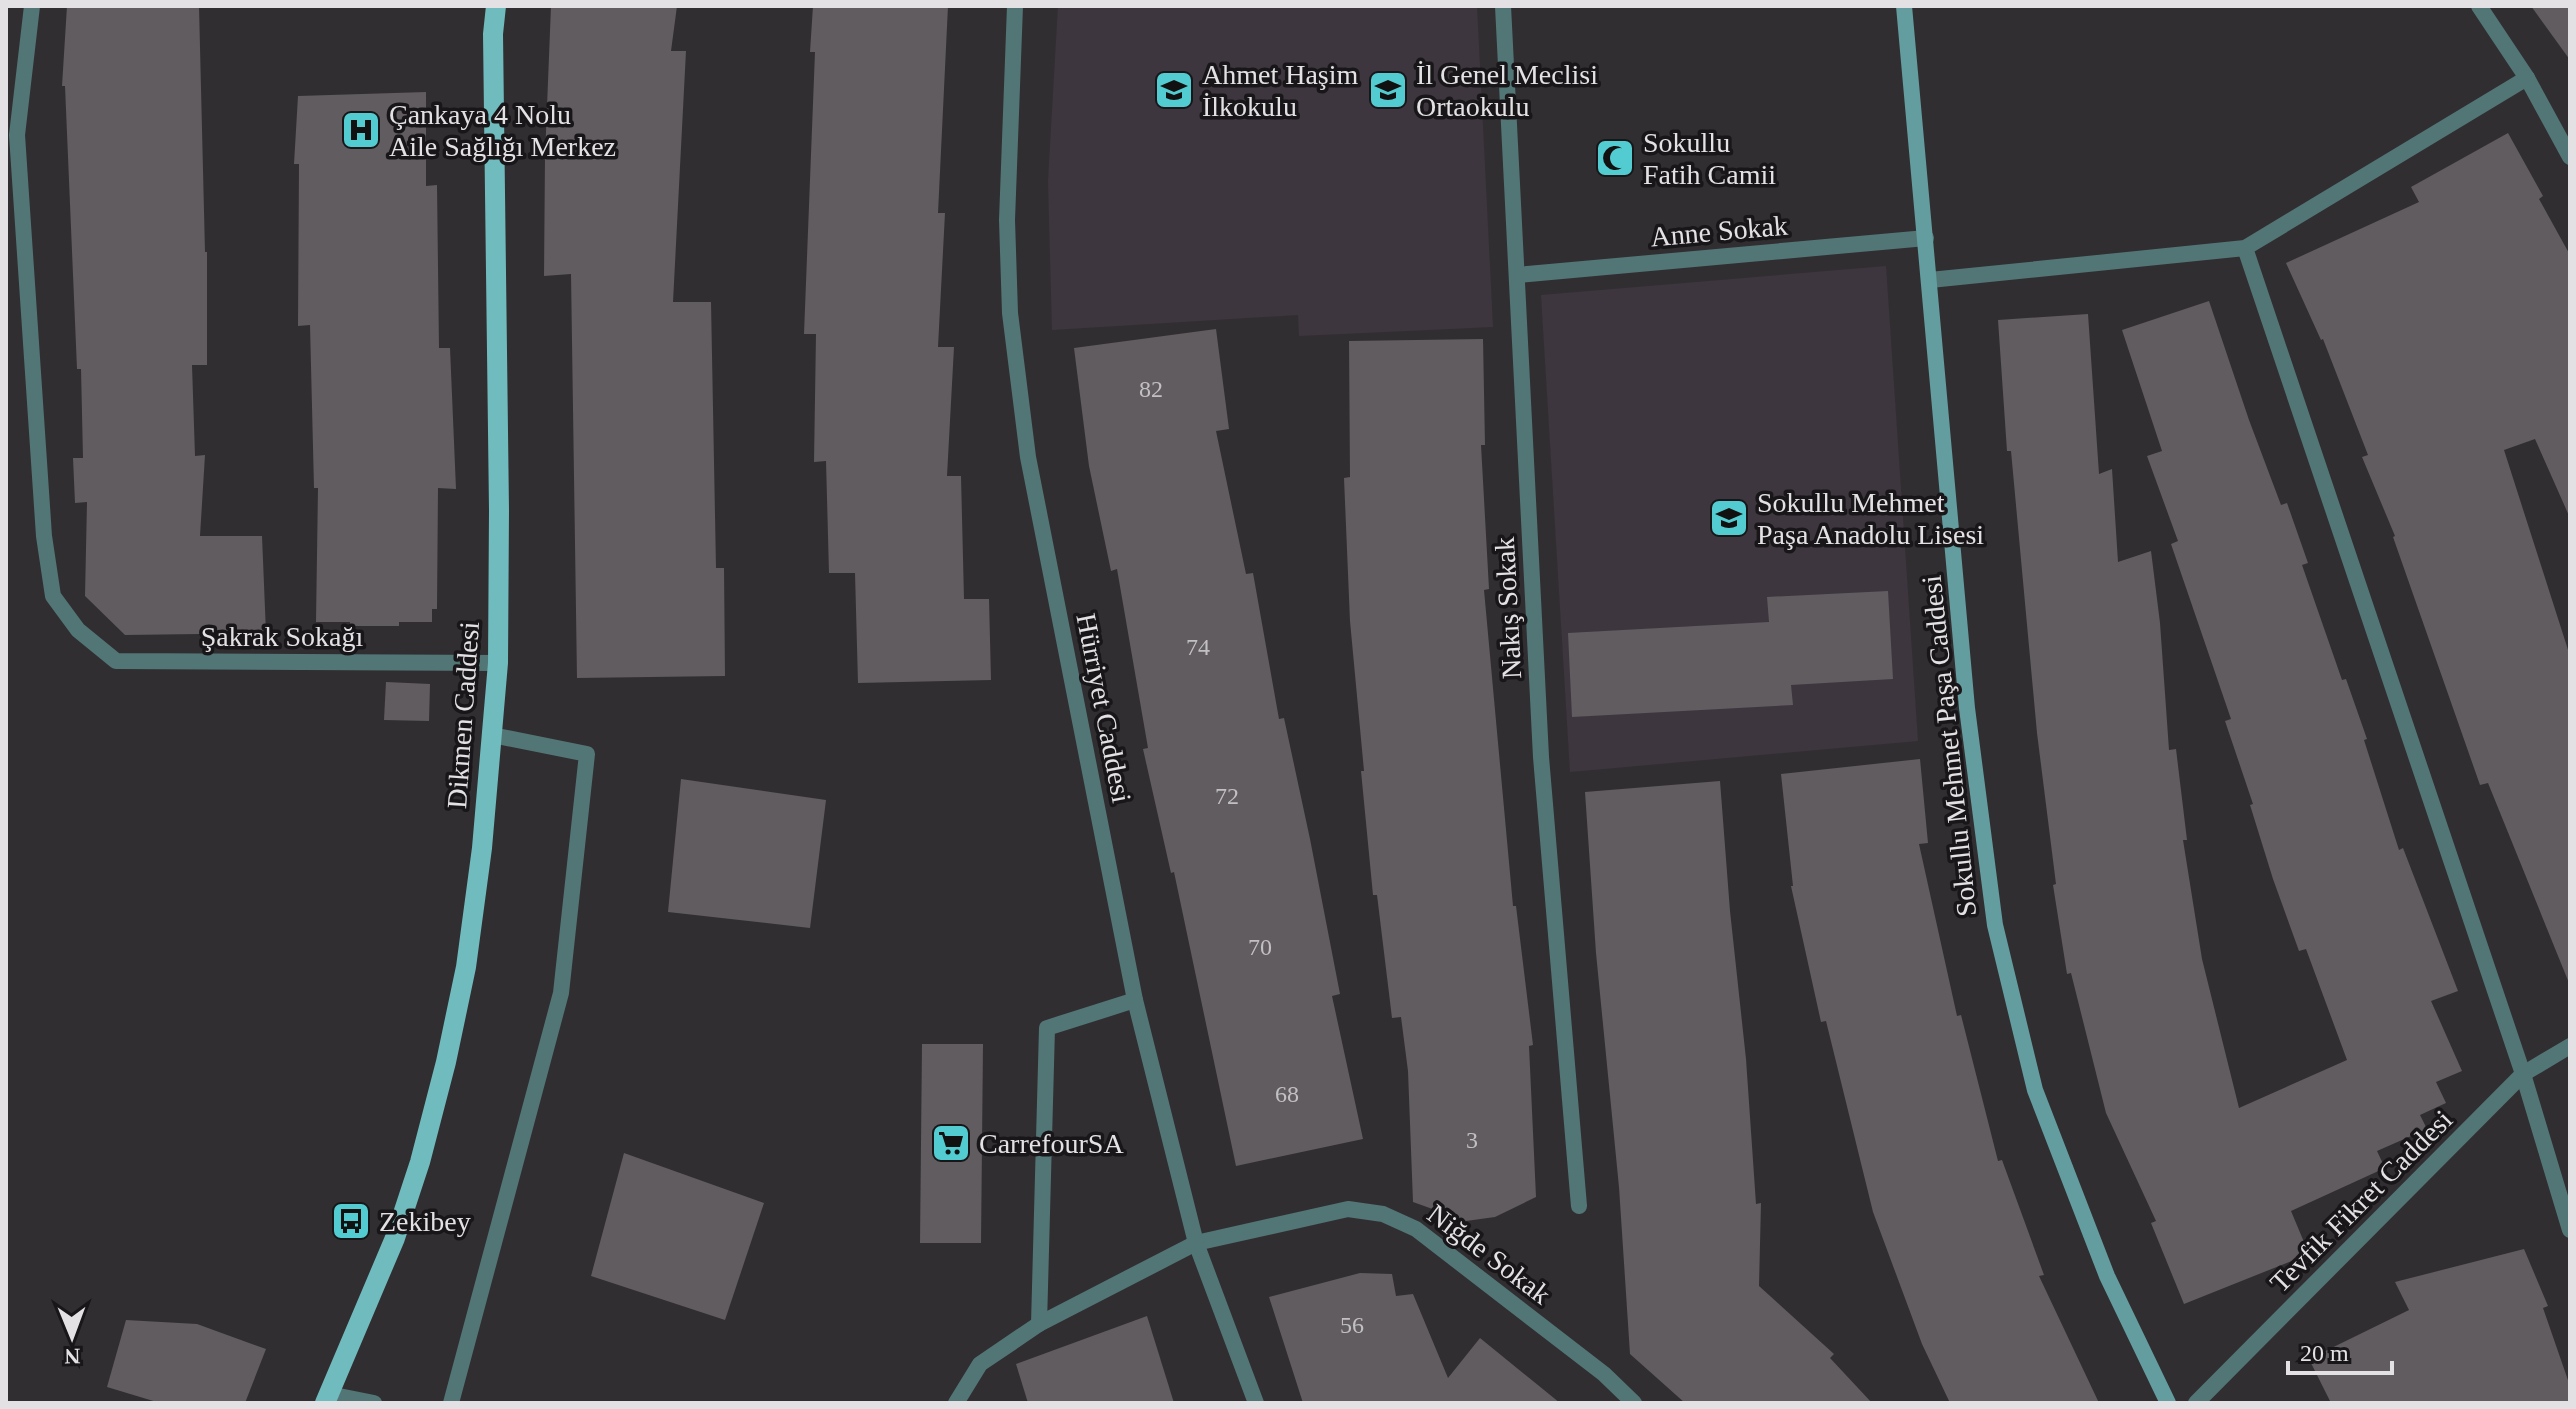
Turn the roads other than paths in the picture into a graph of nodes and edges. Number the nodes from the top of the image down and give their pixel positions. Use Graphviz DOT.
graph roads {
  1 [pos="32,6"];
  2 [pos="496,6"];
  3 [pos="1015,6"];
  4 [pos="1503,6"];
  5 [pos="1904,6"];
  6 [pos="2479,6"];
  7 [pos="2527,78"];
  8 [pos="2570,157"];
  9 [pos="1926,238"];
  10 [pos="2245,248"];
  11 [pos="1517,275"];
  12 [pos="1930,280"];
  13 [pos="498,663"];
  14 [pos="492,735"];
  15 [pos="1135,1000"];
  16 [pos="2570,1046"];
  17 [pos="2523,1074"];
  18 [pos="1579,1206"];
  19 [pos="2570,1230"];
  20 [pos="1196,1243"];
  21 [pos="1039,1324"];
  22 [pos="327,1398"];
  23 [pos="374,1403"];
  24 [pos="451,1403"];
  25 [pos="956,1403"];
  26 [pos="1256,1403"];
  27 [pos="1634,1403"];
  28 [pos="2168,1403"];
  29 [pos="2196,1403"];
  1 -- 13 [label="street, Şakrak Sokağı"];
  2 -- 13 [label="main road, Dikmen Caddesi"];
  3 -- 15 [label="street, Hürriyet Caddesi"];
  4 -- 11 [label="street, Nakış Sokak"];
  5 -- 9 [label="main road, Sokullu Mehmet Paşa Caddesi"];
  6 -- 7 [label="street"];
  7 -- 8 [label="street"];
  7 -- 10 [label="street"];
  9 -- 11 [label="street, Anne Sokak"];
  9 -- 12 [label="main road, Sokullu Mehmet Paşa Caddesi"];
  10 -- 12 [label="street"];
  10 -- 17 [label="street"];
  11 -- 18 [label="street, Nakış Sokak"];
  12 -- 28 [label="main road, Sokullu Mehmet Paşa Caddesi"];
  13 -- 14 [label="main road, Dikmen Caddesi"];
  14 -- 22 [label="main road, Dikmen Caddesi"];
  14 -- 24 [label="street"];
  15 -- 20 [label="street, Hürriyet Caddesi"];
  15 -- 21 [label="street"];
  16 -- 17 [label="street, Tevfik Fikret Caddesi"];
  17 -- 19 [label="street"];
  17 -- 29 [label="street, Tevfik Fikret Caddesi"];
  20 -- 21 [label="street, Niğde Sokak"];
  20 -- 26 [label="street, Hürriyet Caddesi"];
  20 -- 27 [label="street, Niğde Sokak"];
  21 -- 25 [label="street, Niğde Sokak"];
  22 -- 23 [label="street"];
}
